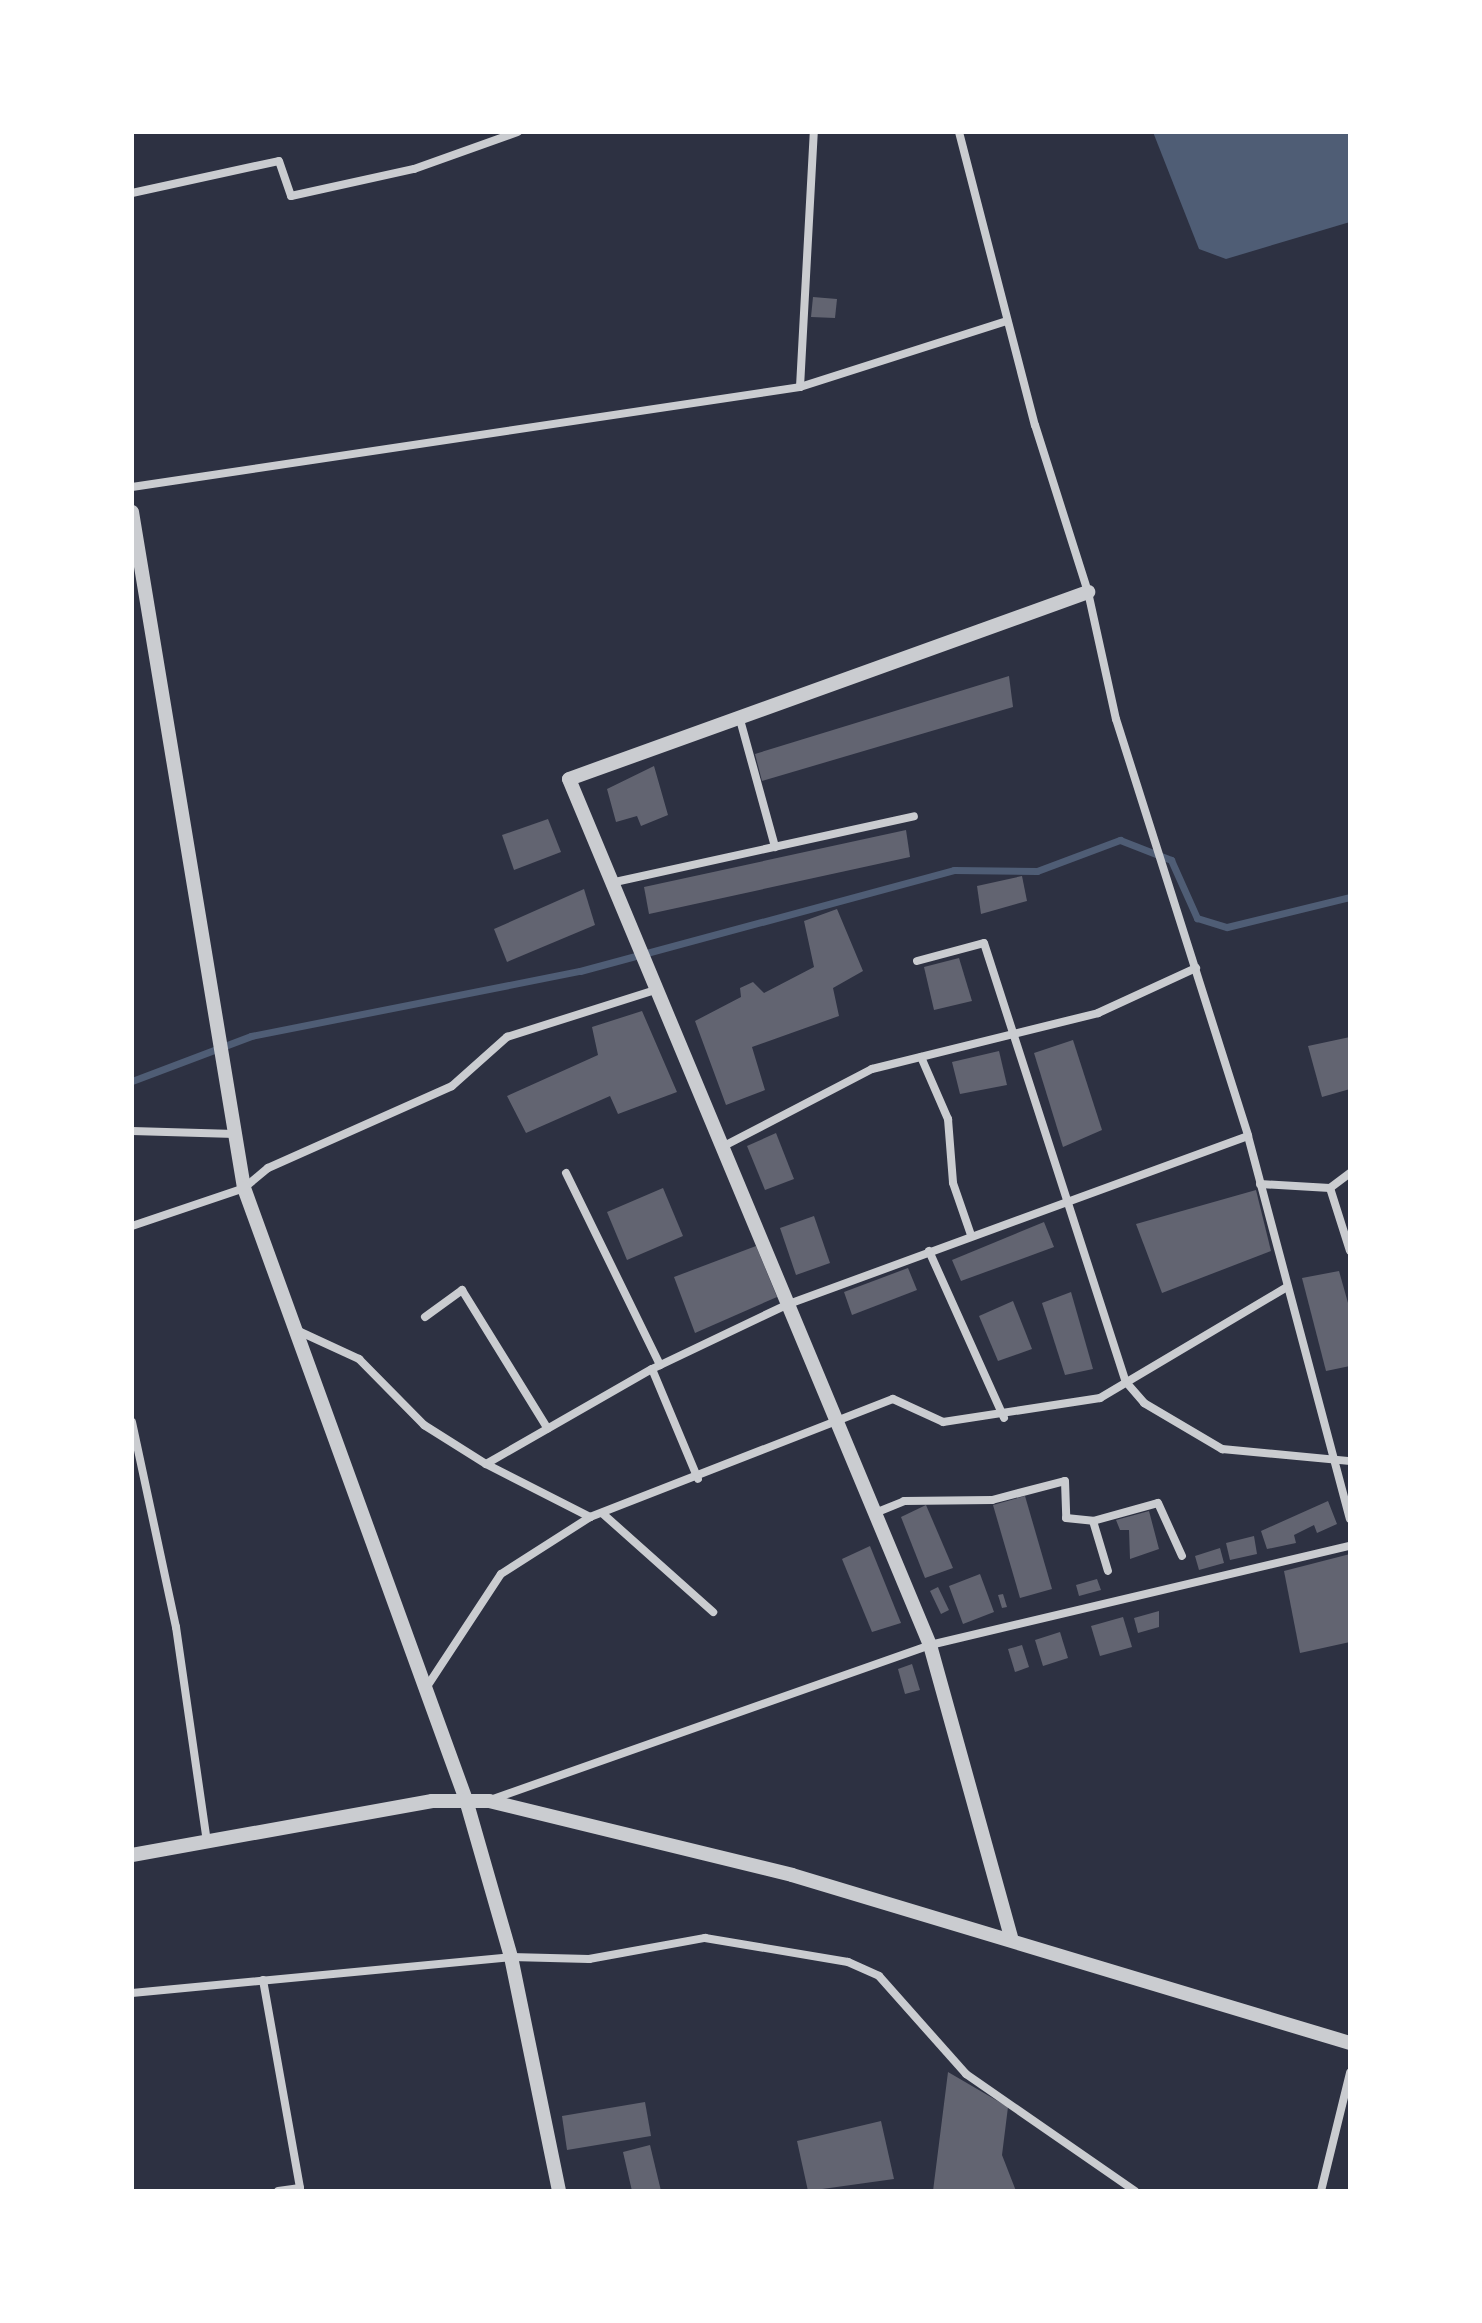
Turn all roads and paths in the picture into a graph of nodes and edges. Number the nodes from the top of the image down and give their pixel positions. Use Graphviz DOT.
graph roads {
  1 [pos="518,132"];
  2 [pos="814,132"];
  3 [pos="959,132"];
  4 [pos="132,193"];
  5 [pos="1007,321"];
  6 [pos="800,387"];
  7 [pos="132,487"];
  8 [pos="132,512"];
  9 [pos="1088,592"];
  10 [pos="738,713"];
  11 [pos="914,816"];
  12 [pos="775,847"];
  13 [pos="615,882"];
  14 [pos="917,961"];
  15 [pos="1196,968"];
  16 [pos="662,988"];
  17 [pos="1015,1034"];
  18 [pos="921,1057"];
  19 [pos="132,1131"];
  20 [pos="235,1134"];
  21 [pos="1248,1136"];
  22 [pos="722,1147"];
  23 [pos="566,1173"];
  24 [pos="1350,1173"];
  25 [pos="1260,1184"];
  26 [pos="244,1188"];
  27 [pos="1330,1188"];
  28 [pos="1068,1199"];
  29 [pos="132,1226"];
  30 [pos="971,1235"];
  31 [pos="929,1251"];
  32 [pos="1350,1251"];
  33 [pos="1287,1287"];
  34 [pos="786,1305"];
  35 [pos="425,1317"];
  36 [pos="294,1328"];
  37 [pos="656,1367"];
  38 [pos="1126,1382"];
  39 [pos="835,1416"];
  40 [pos="1004,1418"];
  41 [pos="132,1422"];
  42 [pos="548,1429"];
  43 [pos="1350,1461"];
  44 [pos="1330,1463"];
  45 [pos="486,1464"];
  46 [pos="698,1479"];
  47 [pos="602,1513"];
  48 [pos="875,1513"];
  49 [pos="590,1517"];
  50 [pos="1350,1519"];
  51 [pos="1093,1521"];
  52 [pos="1350,1546"];
  53 [pos="1182,1556"];
  54 [pos="1108,1571"];
  55 [pos="713,1612"];
  56 [pos="930,1645"];
  57 [pos="425,1689"];
  58 [pos="466,1800"];
  59 [pos="489,1801"];
  60 [pos="207,1844"];
  61 [pos="132,1855"];
  62 [pos="1011,1937"];
  63 [pos="511,1957"];
  64 [pos="263,1980"];
  65 [pos="132,1993"];
  66 [pos="1350,2043"];
  67 [pos="1350,2073"];
  68 [pos="278,2191"];
  69 [pos="559,2191"];
  70 [pos="1135,2191"];
  71 [pos="1321,2191"];
  1 -- 4 [label="street"];
  2 -- 6 [label="street"];
  3 -- 5 [label="street"];
  5 -- 6 [label="street"];
  5 -- 9 [label="street"];
  6 -- 7 [label="street"];
  8 -- 20 [label="street"];
  9 -- 10 [label="street"];
  9 -- 15 [label="street"];
  10 -- 12 [label="street"];
  10 -- 13 [label="street"];
  11 -- 12 [label="street"];
  12 -- 13 [label="street"];
  13 -- 16 [label="street"];
  14 -- 17 [label="street"];
  15 -- 17 [label="street"];
  15 -- 21 [label="street"];
  16 -- 22 [label="street"];
  16 -- 26 [label="street"];
  17 -- 18 [label="street"];
  17 -- 28 [label="street"];
  18 -- 22 [label="street"];
  18 -- 30 [label="street"];
  19 -- 20 [label="street"];
  20 -- 26 [label="street"];
  21 -- 25 [label="street"];
  21 -- 28 [label="street"];
  22 -- 34 [label="street"];
  23 -- 37 [label="street"];
  24 -- 27 [label="street"];
  25 -- 27 [label="street"];
  25 -- 33 [label="street"];
  26 -- 29 [label="street"];
  26 -- 36 [label="street"];
  27 -- 32 [label="street"];
  28 -- 30 [label="street"];
  28 -- 38 [label="street"];
  30 -- 31 [label="street"];
  31 -- 34 [label="street"];
  31 -- 40 [label="street"];
  33 -- 38 [label="street"];
  33 -- 44 [label="street"];
  34 -- 37 [label="street"];
  34 -- 39 [label="street"];
  35 -- 42 [label="street"];
  36 -- 45 [label="street"];
  36 -- 57 [label="street"];
  37 -- 42 [label="street"];
  37 -- 46 [label="street"];
  38 -- 40 [label="street"];
  38 -- 44 [label="street"];
  39 -- 40 [label="street"];
  39 -- 46 [label="street"];
  39 -- 48 [label="street"];
  41 -- 60 [label="street"];
  42 -- 45 [label="street"];
  43 -- 44 [label="street"];
  44 -- 50 [label="street"];
  45 -- 49 [label="street"];
  46 -- 47 [label="street"];
  47 -- 49 [label="street"];
  47 -- 55 [label="street"];
  48 -- 51 [label="street"];
  48 -- 56 [label="street"];
  49 -- 57 [label="street"];
  51 -- 53 [label="street"];
  51 -- 54 [label="street"];
  52 -- 56 [label="street"];
  56 -- 59 [label="street"];
  56 -- 62 [label="street"];
  57 -- 58 [label="street"];
  58 -- 59 [label="street"];
  58 -- 60 [label="street"];
  58 -- 63 [label="street"];
  59 -- 62 [label="street"];
  60 -- 61 [label="street"];
  62 -- 66 [label="street"];
  63 -- 64 [label="street"];
  63 -- 69 [label="street"];
  63 -- 70 [label="street"];
  64 -- 65 [label="street"];
  64 -- 68 [label="street"];
  67 -- 71 [label="street"];
}
